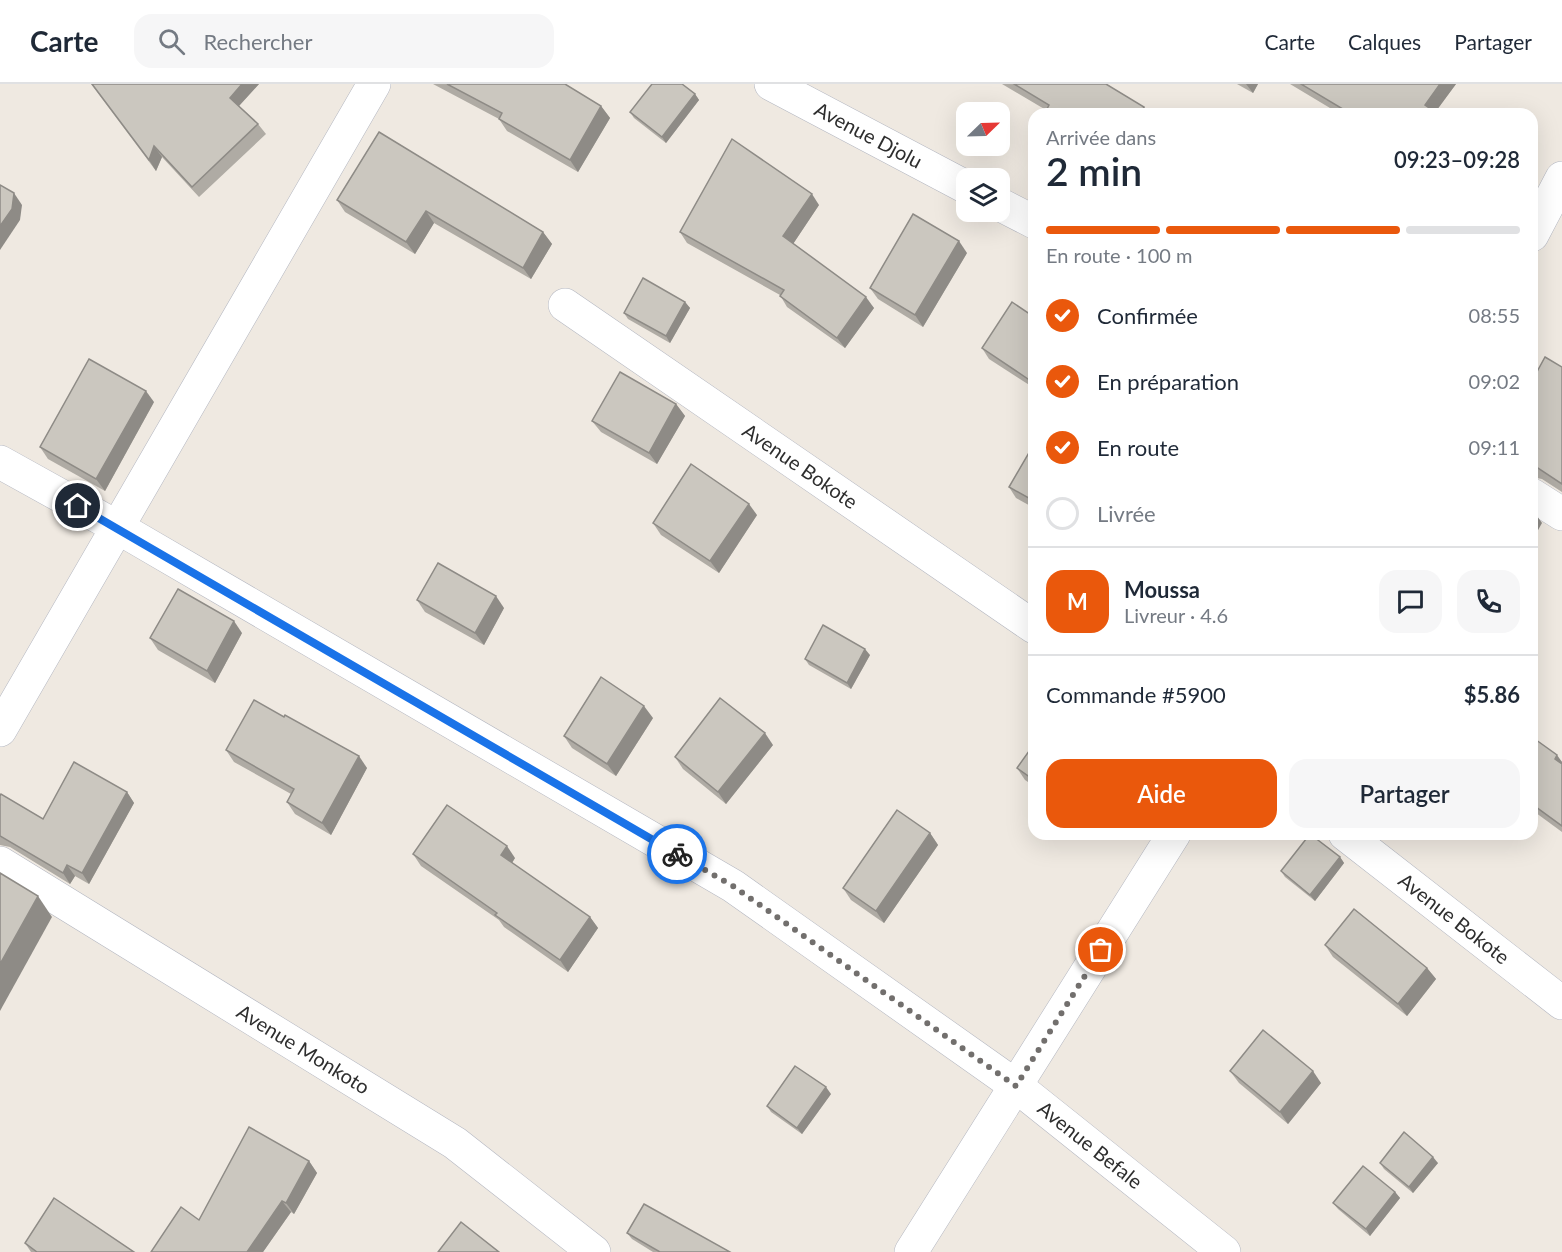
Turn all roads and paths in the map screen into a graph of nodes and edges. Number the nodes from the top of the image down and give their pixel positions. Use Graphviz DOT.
graph roads {
  1 [pos="374,84"];
  2 [pos="771,84"];
  3 [pos="1562,178"];
  4 [pos="956,182"];
  5 [pos="1010,210"];
  6 [pos="1028,219"];
  7 [pos="1538,224"];
  8 [pos="565,305"];
  9 [pos="0,462"];
  10 [pos="1538,499"];
  11 [pos="1562,514"];
  12 [pos="117,527"];
  13 [pos="1028,623"];
  14 [pos="0,730"];
  15 [pos="1170,840"];
  16 [pos="1353,840"];
  17 [pos="0,863"];
  18 [pos="1562,1003"];
  19 [pos="1016,1086"];
  20 [pos="594,1252"];
  21 [pos="911,1252"];
  22 [pos="1224,1252"];
  1 -- 12 [label="street"];
  2 -- 4 [label="street, Avenue Djolu"];
  3 -- 7 [label="street"];
  5 -- 6 [label="street"];
  8 -- 13 [label="street, Avenue Bokote"];
  9 -- 12 [label="street, Avenue Befale"];
  10 -- 11 [label="street"];
  12 -- 14 [label="street"];
  12 -- 19 [label="street, Avenue Befale"];
  15 -- 19 [label="street"];
  16 -- 18 [label="street, Avenue Bokote"];
  17 -- 20 [label="street, Avenue Monkoto"];
  19 -- 21 [label="street"];
  19 -- 22 [label="street, Avenue Befale"];
}
